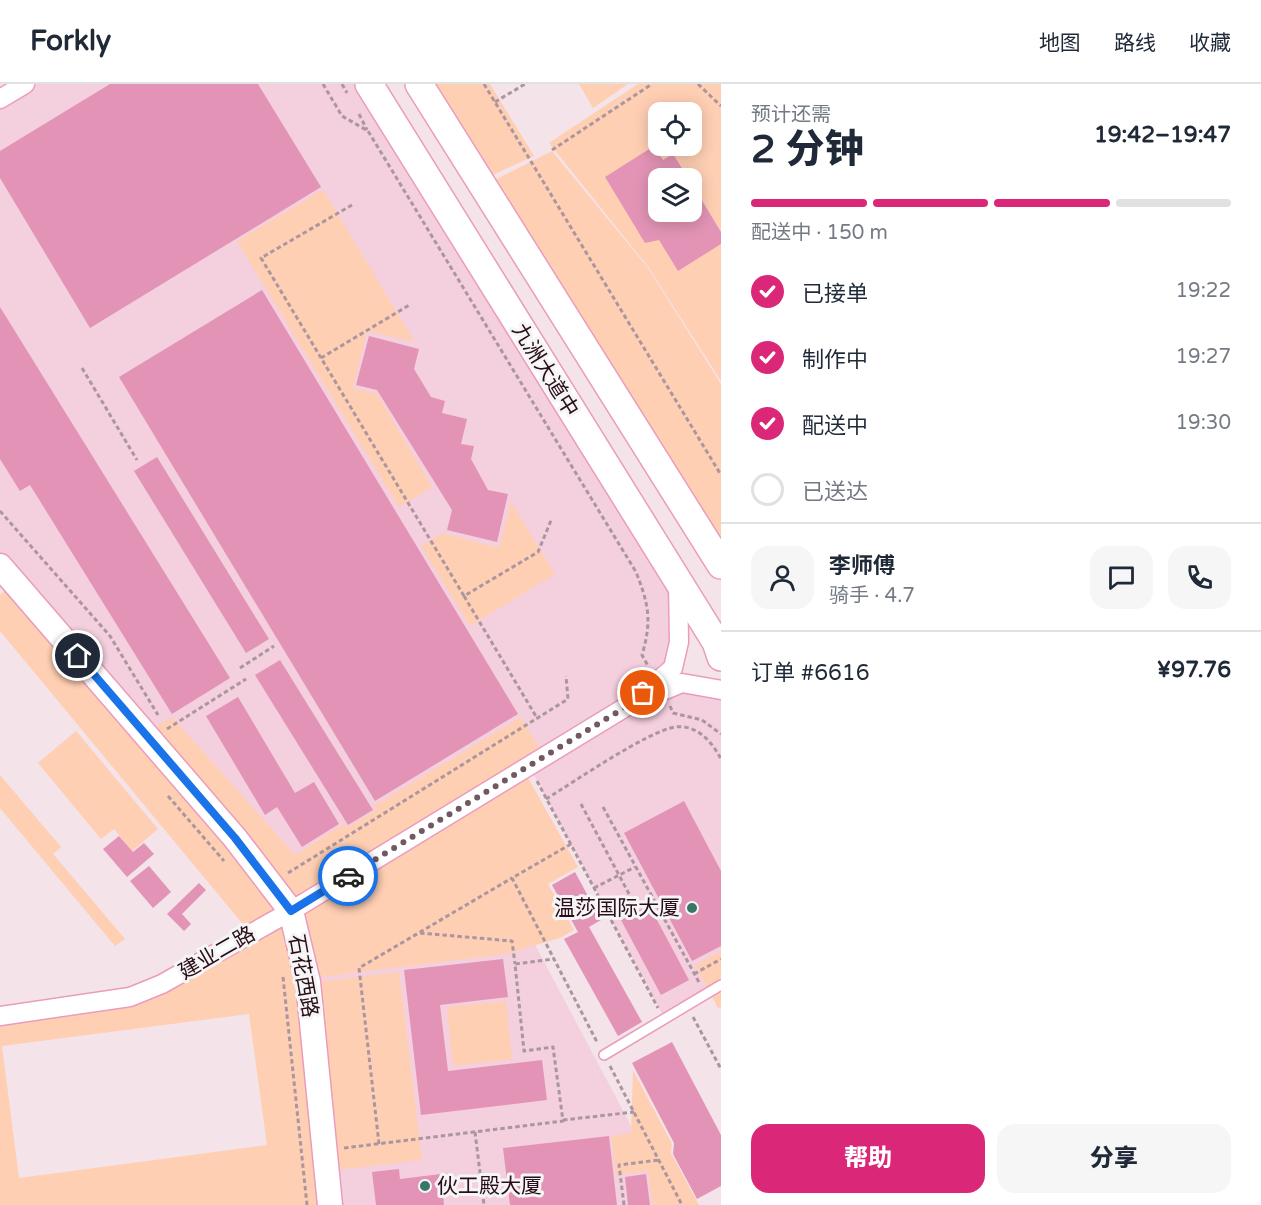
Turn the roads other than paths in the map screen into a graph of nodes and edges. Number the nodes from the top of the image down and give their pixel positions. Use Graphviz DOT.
graph roads {
  1 [pos="25,84"];
  2 [pos="369,84"];
  3 [pos="419,84"];
  4 [pos="0,99"];
  5 [pos="0,566"];
  6 [pos="721,566"];
  7 [pos="678,583"];
  8 [pos="721,657"];
  9 [pos="659,686"];
  10 [pos="721,690"];
  11 [pos="291,911"];
  12 [pos="721,985"];
  13 [pos="0,1016"];
  14 [pos="604,1055"];
  15 [pos="330,1205"];
  1 -- 4 [label="street"];
  2 -- 7 [label="main road, 九洲大道中"];
  3 -- 6 [label="main road"];
  5 -- 11 [label="main road, 石花西路"];
  7 -- 8 [label="main road, 九洲大道中"];
  7 -- 9 [label="street, 建业二路"];
  9 -- 10 [label="street, 建业二路"];
  9 -- 11 [label="street, 建业二路"];
  11 -- 13 [label="street, 建业二路"];
  11 -- 15 [label="main road, 石花西路"];
  12 -- 14 [label="lane"];
}
